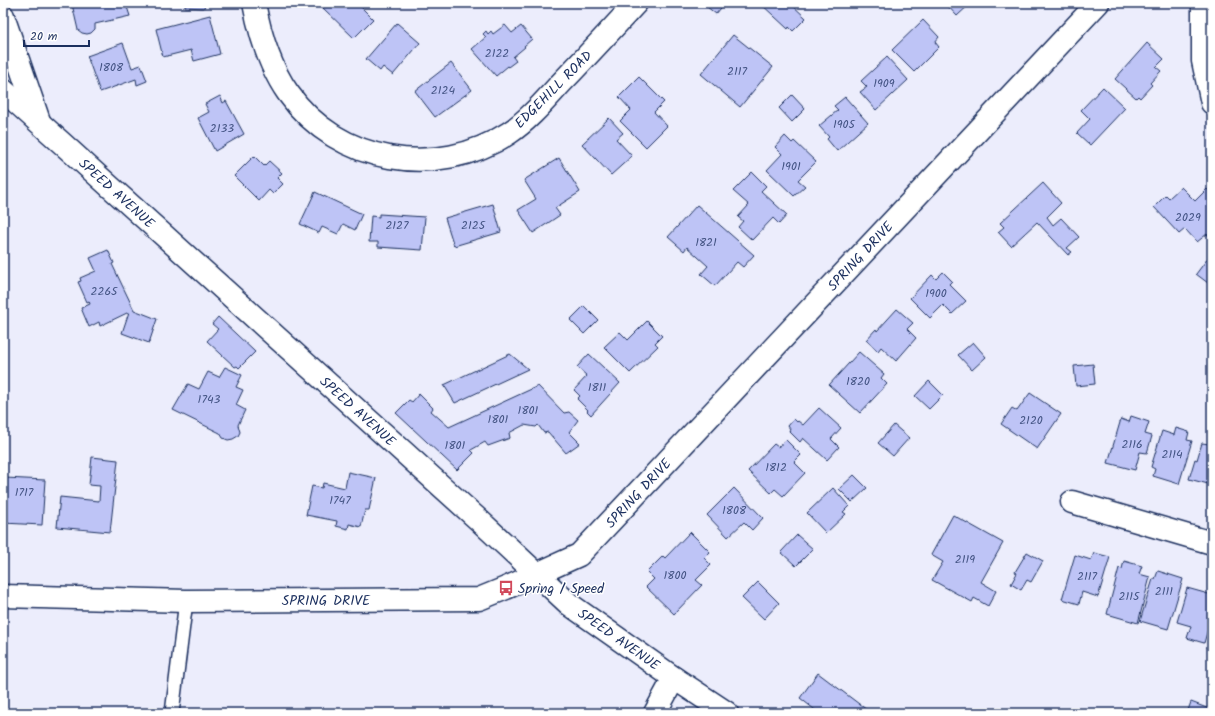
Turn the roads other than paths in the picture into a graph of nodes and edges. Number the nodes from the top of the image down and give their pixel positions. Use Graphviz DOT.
graph roads {
  1 [pos="254,3"];
  2 [pos="636,3"];
  3 [pos="1098,3"];
  4 [pos="1203,3"];
  5 [pos="3,16"];
  6 [pos="3,90"];
  7 [pos="1212,103"];
  8 [pos="40,124"];
  9 [pos="1072,502"];
  10 [pos="1212,542"];
  11 [pos="537,575"];
  12 [pos="3,596"];
  13 [pos="186,601"];
  14 [pos="674,678"];
  15 [pos="172,713"];
  16 [pos="655,713"];
  17 [pos="727,713"];
  1 -- 2 [label="street, EDGEHILL ROAD"];
  3 -- 11 [label="street, SPRING DRIVE"];
  4 -- 7 [label="street"];
  5 -- 8 [label="street"];
  6 -- 8 [label="street, SPEED AVENUE"];
  8 -- 11 [label="street, SPEED AVENUE"];
  9 -- 10 [label="street"];
  11 -- 13 [label="street, SPRING DRIVE"];
  11 -- 14 [label="street, SPEED AVENUE"];
  12 -- 13 [label="street, SPRING DRIVE"];
  13 -- 15 [label="lane"];
  14 -- 16 [label="street"];
  14 -- 17 [label="street, SPEED AVENUE"];
}
